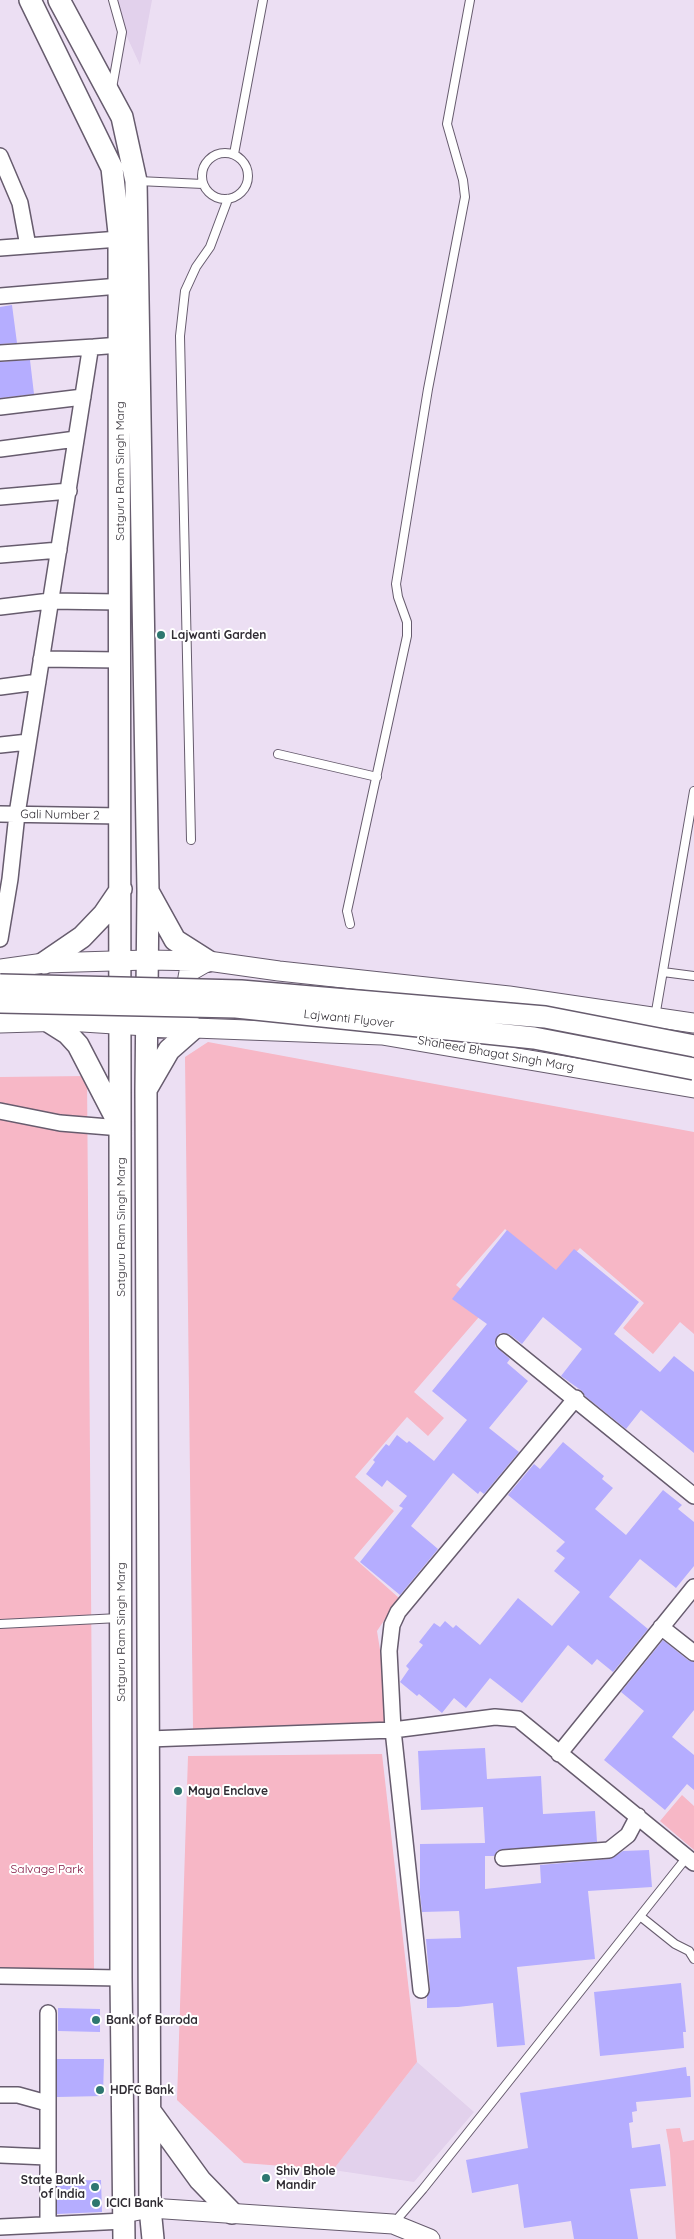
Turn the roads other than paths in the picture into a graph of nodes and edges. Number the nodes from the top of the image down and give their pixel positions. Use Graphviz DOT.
graph roads {
  1 [pos="30,0"];
  2 [pos="59,0"];
  3 [pos="113,0"];
  4 [pos="263,0"];
  5 [pos="470,0"];
  6 [pos="110,95"];
  7 [pos="234,154"];
  8 [pos="0,156"];
  9 [pos="136,181"];
  10 [pos="203,184"];
  11 [pos="228,199"];
  12 [pos="119,239"];
  13 [pos="28,246"];
  14 [pos="0,248"];
  15 [pos="119,286"];
  16 [pos="0,296"];
  17 [pos="120,345"];
  18 [pos="94,346"];
  19 [pos="0,353"];
  20 [pos="83,397"];
  21 [pos="0,407"];
  22 [pos="76,440"];
  23 [pos="0,449"];
  24 [pos="69,491"];
  25 [pos="0,497"];
  26 [pos="60,550"];
  27 [pos="0,555"];
  28 [pos="50,601"];
  29 [pos="120,602"];
  30 [pos="0,607"];
  31 [pos="41,659"];
  32 [pos="120,660"];
  33 [pos="38,682"];
  34 [pos="0,687"];
  35 [pos="28,742"];
  36 [pos="0,745"];
  37 [pos="278,754"];
  38 [pos="376,777"];
  39 [pos="694,791"];
  40 [pos="0,814"];
  41 [pos="17,814"];
  42 [pos="121,816"];
  43 [pos="191,840"];
  44 [pos="5,879"];
  45 [pos="121,890"];
  46 [pos="148,891"];
  47 [pos="350,924"];
  48 [pos="0,939"];
  49 [pos="147,960"];
  50 [pos="121,961"];
  51 [pos="208,961"];
  52 [pos="44,963"];
  53 [pos="0,969"];
  54 [pos="663,972"];
  55 [pos="694,976"];
  56 [pos="0,985"];
  57 [pos="0,1002"];
  58 [pos="655,1017"];
  59 [pos="48,1021"];
  60 [pos="0,1023"];
  61 [pos="694,1023"];
  62 [pos="121,1024"];
  63 [pos="146,1026"];
  64 [pos="194,1028"];
  65 [pos="694,1046"];
  66 [pos="694,1069"];
  67 [pos="694,1088"];
  68 [pos="146,1090"];
  69 [pos="0,1111"];
  70 [pos="122,1128"];
  71 [pos="504,1342"];
  72 [pos="576,1398"];
  73 [pos="694,1496"];
  74 [pos="694,1587"];
  75 [pos="121,1618"];
  76 [pos="0,1624"];
  77 [pos="661,1627"];
  78 [pos="694,1653"];
  79 [pos="393,1730"];
  80 [pos="149,1739"];
  81 [pos="559,1754"];
  82 [pos="638,1816"];
  83 [pos="503,1858"];
  84 [pos="691,1860"];
  85 [pos="640,1916"];
  86 [pos="694,1959"];
  87 [pos="0,1976"];
  88 [pos="121,1978"];
  89 [pos="421,1990"];
  90 [pos="48,2013"];
  91 [pos="0,2095"];
  92 [pos="47,2103"];
  93 [pos="150,2111"];
  94 [pos="0,2155"];
  95 [pos="47,2157"];
  96 [pos="150,2208"];
  97 [pos="232,2213"];
  98 [pos="48,2224"];
  99 [pos="124,2224"];
  100 [pos="393,2224"];
  101 [pos="0,2226"];
  102 [pos="152,2239"];
  103 [pos="430,2239"];
  1 -- 12 [label="main road, Satguru Ram Singh Marg"];
  2 -- 6 [label="main road, Satguru Ram Singh Marg"];
  3 -- 6 [label="lane"];
  4 -- 7 [label="lane"];
  5 -- 38 [label="lane"];
  6 -- 9 [label="main road, Satguru Ram Singh Marg"];
  7 -- 10 [label="lane"];
  7 -- 11 [label="lane"];
  8 -- 13 [label="street"];
  9 -- 10 [label="lane"];
  9 -- 46 [label="main road, Satguru Ram Singh Marg"];
  10 -- 11 [label="lane"];
  11 -- 43 [label="lane"];
  12 -- 13 [label="street"];
  12 -- 15 [label="main road, Satguru Ram Singh Marg"];
  13 -- 14 [label="street"];
  15 -- 16 [label="street"];
  15 -- 17 [label="main road, Satguru Ram Singh Marg"];
  17 -- 18 [label="street"];
  17 -- 29 [label="main road, Satguru Ram Singh Marg"];
  18 -- 19 [label="street"];
  18 -- 20 [label="street"];
  20 -- 21 [label="street"];
  20 -- 22 [label="street"];
  22 -- 23 [label="street"];
  22 -- 24 [label="street"];
  24 -- 25 [label="street"];
  24 -- 26 [label="street"];
  26 -- 27 [label="street"];
  26 -- 28 [label="street"];
  28 -- 29 [label="street"];
  28 -- 30 [label="street"];
  28 -- 31 [label="street"];
  29 -- 32 [label="main road, Satguru Ram Singh Marg"];
  31 -- 32 [label="street"];
  31 -- 33 [label="street"];
  32 -- 42 [label="main road, Satguru Ram Singh Marg"];
  33 -- 34 [label="street"];
  33 -- 35 [label="street"];
  35 -- 36 [label="street"];
  35 -- 41 [label="street"];
  37 -- 38 [label="lane"];
  38 -- 47 [label="lane"];
  39 -- 54 [label="lane"];
  40 -- 41 [label="street, Gali Number 2"];
  41 -- 42 [label="street, Gali Number 2"];
  41 -- 44 [label="street"];
  42 -- 45 [label="main road, Satguru Ram Singh Marg"];
  44 -- 48 [label="street"];
  45 -- 50 [label="main road, Satguru Ram Singh Marg"];
  45 -- 52 [label="main road"];
  46 -- 49 [label="main road, Satguru Ram Singh Marg"];
  46 -- 51 [label="main road"];
  49 -- 50 [label="street"];
  49 -- 51 [label="street"];
  49 -- 63 [label="main road, Satguru Ram Singh Marg"];
  50 -- 52 [label="street"];
  50 -- 62 [label="main road, Satguru Ram Singh Marg"];
  51 -- 58 [label="street"];
  51 -- 64 [label="street"];
  52 -- 53 [label="street"];
  54 -- 55 [label="lane"];
  54 -- 58 [label="lane"];
  56 -- 65 [label="main road, Lajwanti Flyover, bridge"];
  57 -- 66 [label="main road, Lajwanti Flyover, bridge"];
  58 -- 61 [label="street"];
  59 -- 60 [label="street"];
  59 -- 62 [label="street"];
  59 -- 70 [label="main road"];
  62 -- 63 [label="street"];
  62 -- 70 [label="main road, Satguru Ram Singh Marg"];
  63 -- 64 [label="main road, Shaheed Bhagat Singh Marg"];
  63 -- 68 [label="main road, Satguru Ram Singh Marg"];
  64 -- 67 [label="street, Shaheed Bhagat Singh Marg"];
  64 -- 68 [label="main road"];
  68 -- 80 [label="main road, Satguru Ram Singh Marg"];
  69 -- 70 [label="street"];
  70 -- 75 [label="main road, Satguru Ram Singh Marg"];
  71 -- 72 [label="street"];
  72 -- 73 [label="street"];
  72 -- 79 [label="street"];
  74 -- 77 [label="street"];
  75 -- 76 [label="lane"];
  75 -- 88 [label="main road, Satguru Ram Singh Marg"];
  77 -- 78 [label="street"];
  77 -- 81 [label="street"];
  79 -- 80 [label="street"];
  79 -- 81 [label="street"];
  79 -- 89 [label="street"];
  80 -- 93 [label="main road, Satguru Ram Singh Marg"];
  81 -- 82 [label="street"];
  82 -- 83 [label="street"];
  82 -- 84 [label="street"];
  84 -- 85 [label="lane"];
  85 -- 86 [label="lane"];
  85 -- 100 [label="lane"];
  87 -- 88 [label="street"];
  88 -- 99 [label="main road, Satguru Ram Singh Marg"];
  90 -- 92 [label="street"];
  91 -- 92 [label="street"];
  92 -- 95 [label="street"];
  93 -- 96 [label="main road, Satguru Ram Singh Marg"];
  93 -- 97 [label="main road"];
  94 -- 95 [label="street"];
  95 -- 98 [label="street"];
  96 -- 97 [label="street"];
  96 -- 99 [label="street"];
  96 -- 102 [label="main road, Satguru Ram Singh Marg"];
  97 -- 100 [label="street"];
  98 -- 99 [label="street"];
  98 -- 101 [label="street"];
  100 -- 103 [label="street"];
}
